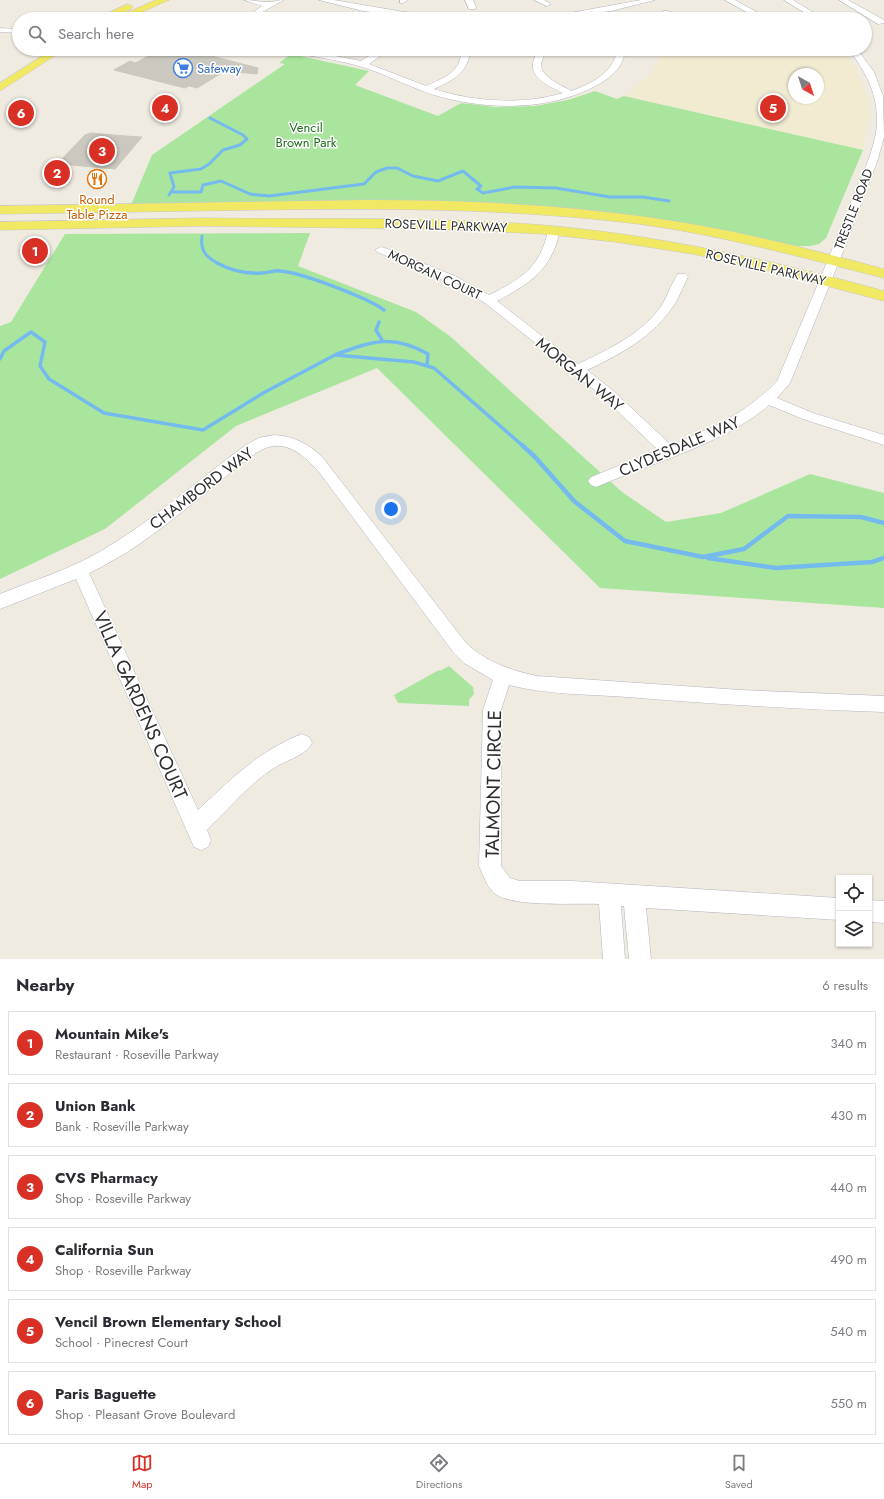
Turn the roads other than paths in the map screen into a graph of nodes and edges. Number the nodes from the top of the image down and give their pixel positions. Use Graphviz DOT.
graph roads {
  1 [pos="144,0"];
  2 [pos="164,0"];
  3 [pos="248,0"];
  4 [pos="280,0"];
  5 [pos="538,0"];
  6 [pos="614,0"];
  7 [pos="651,0"];
  8 [pos="729,0"];
  9 [pos="788,0"];
  10 [pos="843,0"];
  11 [pos="329,1"];
  12 [pos="547,4"];
  13 [pos="269,5"];
  14 [pos="626,6"];
  15 [pos="116,12"];
  16 [pos="135,12"];
  17 [pos="258,12"];
  18 [pos="388,12"];
  19 [pos="592,12"];
  20 [pos="752,12"];
  21 [pos="808,12"];
  22 [pos="864,12"];
  23 [pos="872,16"];
  24 [pos="882,22"];
  25 [pos="872,23"];
  26 [pos="0,30"];
  27 [pos="12,31"];
  28 [pos="31,56"];
  29 [pos="49,56"];
  30 [pos="324,56"];
  31 [pos="375,56"];
  32 [pos="466,56"];
  33 [pos="540,56"];
  34 [pos="621,56"];
  35 [pos="858,56"];
  36 [pos="363,64"];
  37 [pos="11,68"];
  38 [pos="0,76"];
  39 [pos="0,80"];
  40 [pos="0,88"];
  41 [pos="426,89"];
  42 [pos="571,94"];
  43 [pos="882,104"];
  44 [pos="0,210"];
  45 [pos="0,226"];
  46 [pos="554,230"];
  47 [pos="381,250"];
  48 [pos="833,260"];
  49 [pos="884,274"];
  50 [pos="682,277"];
  51 [pos="824,280"];
  52 [pos="884,296"];
  53 [pos="489,300"];
  54 [pos="578,369"];
  55 [pos="769,400"];
  56 [pos="884,440"];
  57 [pos="669,452"];
  58 [pos="596,481"];
  59 [pos="80,570"];
  60 [pos="0,602"];
  61 [pos="502,676"];
  62 [pos="884,704"];
  63 [pos="302,743"];
  64 [pos="609,895"];
  65 [pos="634,896"];
  66 [pos="836,909"];
  67 [pos="872,911"];
  68 [pos="884,912"];
  69 [pos="614,959"];
  70 [pos="640,959"];
  1 -- 15 [label="main road"];
  2 -- 16 [label="main road"];
  3 -- 13 [label="street"];
  4 -- 13 [label="street"];
  5 -- 12 [label="street"];
  6 -- 14 [label="street"];
  7 -- 14 [label="street"];
  8 -- 20 [label="street"];
  9 -- 21 [label="street"];
  10 -- 22 [label="street"];
  11 -- 18 [label="street"];
  13 -- 17 [label="street"];
  14 -- 19 [label="street"];
  23 -- 24 [label="street"];
  24 -- 25 [label="street"];
  26 -- 27 [label="street"];
  28 -- 37 [label="main road"];
  29 -- 40 [label="main road"];
  30 -- 36 [label="street"];
  31 -- 36 [label="street"];
  32 -- 41 [label="street"];
  33 -- 42 [label="street"];
  34 -- 42 [label="street"];
  35 -- 43 [label="street, TRESTLE ROAD"];
  36 -- 41 [label="street"];
  37 -- 38 [label="main road"];
  37 -- 39 [label="main road"];
  41 -- 42 [label="street"];
  43 -- 48 [label="street, TRESTLE ROAD"];
  44 -- 48 [label="main road, ROSEVILLE PARKWAY"];
  45 -- 46 [label="main road, ROSEVILLE PARKWAY"];
  46 -- 51 [label="main road, ROSEVILLE PARKWAY"];
  46 -- 53 [label="street"];
  47 -- 53 [label="street, MORGAN COURT"];
  48 -- 49 [label="main road, ROSEVILLE PARKWAY"];
  48 -- 51 [label="street, TRESTLE ROAD"];
  50 -- 54 [label="street"];
  51 -- 52 [label="main road, ROSEVILLE PARKWAY"];
  51 -- 55 [label="street, CLYDESDALE WAY"];
  53 -- 54 [label="street, MORGAN WAY"];
  54 -- 57 [label="street, MORGAN WAY"];
  55 -- 56 [label="street"];
  55 -- 57 [label="street, CLYDESDALE WAY"];
  57 -- 58 [label="street, CLYDESDALE WAY"];
  59 -- 60 [label="street, CHAMBORD WAY"];
  59 -- 61 [label="street, CHAMBORD WAY"];
  59 -- 63 [label="street, VILLA GARDENS COURT"];
  61 -- 62 [label="street"];
  61 -- 64 [label="street, TALMONT CIRCLE"];
  64 -- 65 [label="street, TALMONT CIRCLE"];
  64 -- 69 [label="street"];
  65 -- 66 [label="street, TALMONT CIRCLE"];
  65 -- 70 [label="street"];
  67 -- 68 [label="street"];
}
